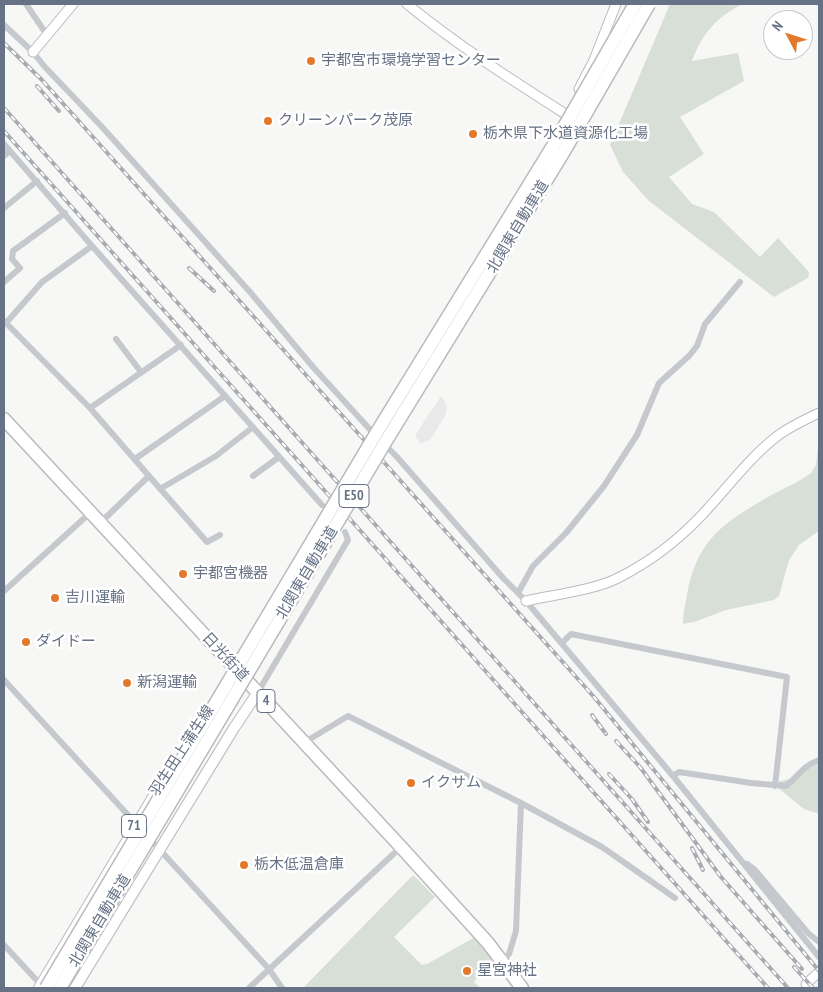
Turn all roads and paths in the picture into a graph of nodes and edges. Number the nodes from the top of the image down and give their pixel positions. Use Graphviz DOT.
graph roads {
  1 [pos="26,4"];
  2 [pos="73,4"];
  3 [pos="407,4"];
  4 [pos="616,4"];
  5 [pos="635,4"];
  6 [pos="649,4"];
  7 [pos="4,25"];
  8 [pos="47,35"];
  9 [pos="33,52"];
  10 [pos="567,115"];
  11 [pos="4,144"];
  12 [pos="10,151"];
  13 [pos="4,156"];
  14 [pos="37,181"];
  15 [pos="4,208"];
  16 [pos="64,213"];
  17 [pos="92,246"];
  18 [pos="4,282"];
  19 [pos="740,282"];
  20 [pos="5,322"];
  21 [pos="116,339"];
  22 [pos="180,345"];
  23 [pos="141,372"];
  24 [pos="225,396"];
  25 [pos="90,408"];
  26 [pos="819,413"];
  27 [pos="4,420"];
  28 [pos="253,427"];
  29 [pos="373,432"];
  30 [pos="279,457"];
  31 [pos="134,460"];
  32 [pos="149,476"];
  33 [pos="252,476"];
  34 [pos="160,489"];
  35 [pos="322,505"];
  36 [pos="90,512"];
  37 [pos="100,523"];
  38 [pos="345,532"];
  39 [pos="220,534"];
  40 [pos="4,590"];
  41 [pos="518,593"];
  42 [pos="526,601"];
  43 [pos="562,643"];
  44 [pos="235,668"];
  45 [pos="4,680"];
  46 [pos="258,692"];
  47 [pos="305,742"];
  48 [pos="819,760"];
  49 [pos="673,776"];
  50 [pos="775,786"];
  51 [pos="521,803"];
  52 [pos="136,823"];
  53 [pos="401,846"];
  54 [pos="160,849"];
  55 [pos="738,857"];
  56 [pos="675,898"];
  57 [pos="819,942"];
  58 [pos="4,945"];
  59 [pos="819,957"];
  60 [pos="502,961"];
  61 [pos="269,969"];
  62 [pos="819,972"];
  63 [pos="806,984"];
  64 [pos="43,987"];
  65 [pos="60,988"];
  66 [pos="75,988"];
  67 [pos="249,988"];
  68 [pos="282,988"];
  69 [pos="522,988"];
  1 -- 8 [label="street"];
  2 -- 8 [label="street"];
  3 -- 10 [label="street"];
  4 -- 10 [label="street"];
  5 -- 64 [label="highway, 北関東自動車道 / E50, bridge"];
  6 -- 65 [label="highway, 北関東自動車道 / E50, bridge"];
  7 -- 9 [label="street"];
  8 -- 9 [label="street"];
  9 -- 29 [label="street"];
  10 -- 29 [label="street"];
  11 -- 12 [label="street"];
  12 -- 13 [label="street"];
  12 -- 14 [label="street"];
  14 -- 15 [label="street"];
  14 -- 16 [label="street"];
  16 -- 17 [label="street"];
  16 -- 18 [label="street"];
  17 -- 20 [label="street"];
  17 -- 22 [label="street"];
  19 -- 41 [label="street"];
  20 -- 25 [label="street"];
  21 -- 23 [label="street"];
  22 -- 23 [label="street"];
  22 -- 24 [label="street"];
  23 -- 25 [label="street"];
  24 -- 28 [label="street"];
  24 -- 31 [label="street"];
  25 -- 31 [label="street"];
  26 -- 42 [label="street"];
  27 -- 36 [label="highway, 日光街道 / 4"];
  28 -- 30 [label="street"];
  28 -- 34 [label="street"];
  29 -- 41 [label="street"];
  30 -- 33 [label="street"];
  30 -- 35 [label="street"];
  31 -- 32 [label="street"];
  32 -- 34 [label="street"];
  32 -- 37 [label="street"];
  34 -- 39 [label="street"];
  36 -- 37 [label="highway, 日光街道 / 4"];
  36 -- 40 [label="street"];
  37 -- 44 [label="highway, 日光街道 / 4"];
  38 -- 46 [label="street"];
  41 -- 42 [label="street"];
  42 -- 43 [label="street"];
  43 -- 49 [label="street"];
  43 -- 50 [label="street"];
  44 -- 46 [label="highway, 日光街道 / 4"];
  44 -- 52 [label="main road, 羽生田上蒲生線 / 71"];
  45 -- 52 [label="street"];
  46 -- 47 [label="highway, 日光街道 / 4"];
  46 -- 54 [label="main road, 羽生田上蒲生線 / 71"];
  47 -- 51 [label="street"];
  47 -- 53 [label="highway, 日光街道 / 4"];
  48 -- 50 [label="street"];
  49 -- 50 [label="street"];
  49 -- 55 [label="street"];
  51 -- 56 [label="street"];
  51 -- 60 [label="street"];
  52 -- 54 [label="street"];
  52 -- 64 [label="main road, 羽生田上蒲生線 / 71"];
  53 -- 60 [label="highway, 日光街道 / 4"];
  53 -- 61 [label="street"];
  54 -- 61 [label="street"];
  54 -- 66 [label="main road, 羽生田上蒲生線 / 71"];
  55 -- 57 [label="street"];
  55 -- 59 [label="street"];
  58 -- 64 [label="street"];
  60 -- 69 [label="highway, 日光街道 / 4"];
  61 -- 67 [label="street"];
  61 -- 68 [label="street"];
  62 -- 63 [label="street"];
}
